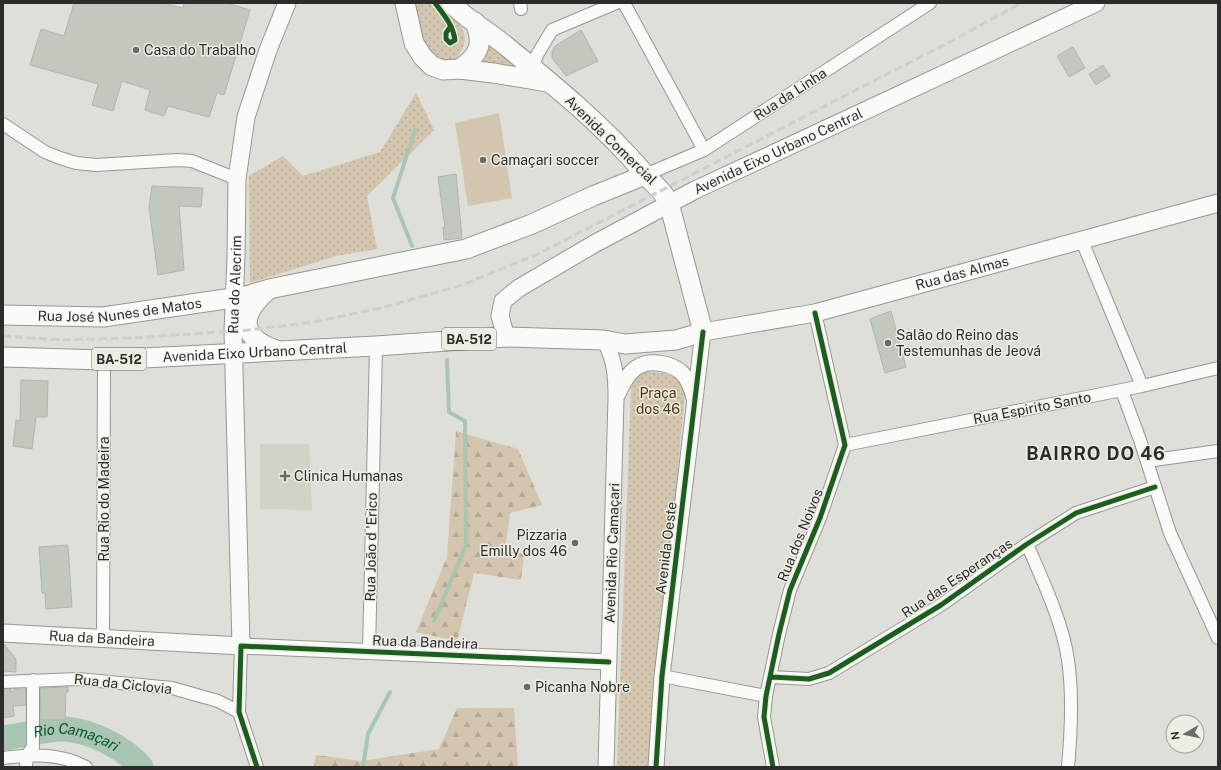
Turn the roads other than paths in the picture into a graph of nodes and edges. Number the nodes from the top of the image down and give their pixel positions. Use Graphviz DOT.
graph roads {
  1 [pos="286,3"];
  2 [pos="405,3"];
  3 [pos="451,3"];
  4 [pos="616,3"];
  5 [pos="624,3"];
  6 [pos="930,3"];
  7 [pos="1096,3"];
  8 [pos="475,22"];
  9 [pos="533,68"];
  10 [pos="460,69"];
  11 [pos="548,82"];
  12 [pos="3,124"];
  13 [pos="704,150"];
  14 [pos="645,175"];
  15 [pos="237,179"];
  16 [pos="669,203"];
  17 [pos="1218,203"];
  18 [pos="1082,241"];
  19 [pos="269,289"];
  20 [pos="235,298"];
  21 [pos="815,313"];
  22 [pos="3,315"];
  23 [pos="703,332"];
  24 [pos="506,337"];
  25 [pos="604,340"];
  26 [pos="376,346"];
  27 [pos="276,350"];
  28 [pos="234,352"];
  29 [pos="3,357"];
  30 [pos="104,360"];
  31 [pos="1218,368"];
  32 [pos="1142,386"];
  33 [pos="1122,390"];
  34 [pos="616,398"];
  35 [pos="696,403"];
  36 [pos="845,445"];
  37 [pos="1218,451"];
  38 [pos="1148,461"];
  39 [pos="1155,487"];
  40 [pos="1028,544"];
  41 [pos="3,633"];
  42 [pos="103,638"];
  43 [pos="1218,638"];
  44 [pos="240,646"];
  45 [pos="369,652"];
  46 [pos="609,662"];
  47 [pos="662,676"];
  48 [pos="771,677"];
  49 [pos="33,680"];
  50 [pos="3,682"];
  51 [pos="766,696"];
  52 [pos="239,712"];
  53 [pos="28,756"];
  54 [pos="3,758"];
  55 [pos="86,767"];
  56 [pos="257,767"];
  57 [pos="606,767"];
  58 [pos="656,767"];
  59 [pos="774,767"];
  60 [pos="1068,767"];
  1 -- 15 [label="main road, Rua do Alecrim"];
  2 -- 10 [label="main road, Avenida Comercial"];
  3 -- 8 [label="main road, Avenida Comercial"];
  4 -- 9 [label="street"];
  5 -- 13 [label="street"];
  6 -- 13 [label="street, Rua da Linha"];
  7 -- 16 [label="main road, Avenida Eixo Urbano Central"];
  8 -- 9 [label="main road, Avenida Comercial"];
  8 -- 10 [label="main road"];
  9 -- 11 [label="main road, Avenida Comercial"];
  10 -- 11 [label="main road, Avenida Comercial"];
  11 -- 14 [label="main road, Avenida Comercial"];
  12 -- 15 [label="street"];
  13 -- 14 [label="street, Rua da Linha"];
  14 -- 16 [label="main road, Avenida Comercial"];
  14 -- 19 [label="main road"];
  15 -- 20 [label="main road, Rua do Alecrim"];
  16 -- 23 [label="main road, Avenida Comercial"];
  16 -- 24 [label="main road, Avenida Eixo Urbano Central"];
  17 -- 18 [label="main road, Rua das Almas"];
  18 -- 21 [label="main road, Rua das Almas"];
  18 -- 32 [label="street"];
  19 -- 20 [label="main road"];
  19 -- 27 [label="main road"];
  20 -- 22 [label="main road, Rua José Nunes de Matos"];
  20 -- 28 [label="main road, Rua do Alecrim"];
  21 -- 23 [label="main road, Rua das Almas"];
  21 -- 36 [label="street"];
  23 -- 25 [label="main road, Avenida Eixo Urbano Central / BA-512"];
  23 -- 35 [label="street, Avenida Oeste"];
  24 -- 25 [label="main road, Avenida Eixo Urbano Central / BA-512"];
  24 -- 26 [label="main road, Avenida Eixo Urbano Central / BA-512"];
  25 -- 34 [label="street, Avenida Rio Camaçari"];
  26 -- 27 [label="main road, Avenida Eixo Urbano Central / BA-512"];
  26 -- 45 [label="street, Rua João d 'Erico"];
  27 -- 28 [label="main road, Avenida Eixo Urbano Central / BA-512"];
  28 -- 30 [label="main road, Avenida Eixo Urbano Central / BA-512"];
  28 -- 44 [label="main road, Rua do Alecrim"];
  29 -- 30 [label="main road, Avenida Eixo Urbano Central / BA-512"];
  30 -- 42 [label="street, Rua Rio do Madeira"];
  31 -- 32 [label="street, Rua Espirito Santo"];
  32 -- 33 [label="street, Rua Espirito Santo"];
  33 -- 36 [label="street, Rua Espirito Santo"];
  33 -- 38 [label="street"];
  34 -- 35 [label="street"];
  34 -- 46 [label="street, Avenida Rio Camaçari"];
  35 -- 47 [label="street, Avenida Oeste"];
  36 -- 48 [label="street, Rua dos Noivos"];
  37 -- 38 [label="street"];
  38 -- 39 [label="street"];
  39 -- 40 [label="street, Rua das Esperanças"];
  39 -- 43 [label="street"];
  40 -- 48 [label="street, Rua das Esperanças"];
  40 -- 60 [label="street"];
  41 -- 42 [label="main road, Rua da Bandeira"];
  42 -- 44 [label="main road, Rua da Bandeira"];
  44 -- 45 [label="street, Rua da Bandeira"];
  44 -- 52 [label="street"];
  45 -- 46 [label="street, Rua da Bandeira"];
  46 -- 57 [label="street, Avenida Rio Camaçari"];
  47 -- 51 [label="street"];
  47 -- 58 [label="street, Avenida Oeste"];
  48 -- 51 [label="street, Rua dos Noivos"];
  49 -- 50 [label="street, Rua da Ciclovia"];
  49 -- 52 [label="street, Rua da Ciclovia"];
  49 -- 53 [label="street"];
  51 -- 59 [label="street, Rua dos Noivos"];
  52 -- 56 [label="street"];
  53 -- 54 [label="street"];
  53 -- 55 [label="street"];
}
